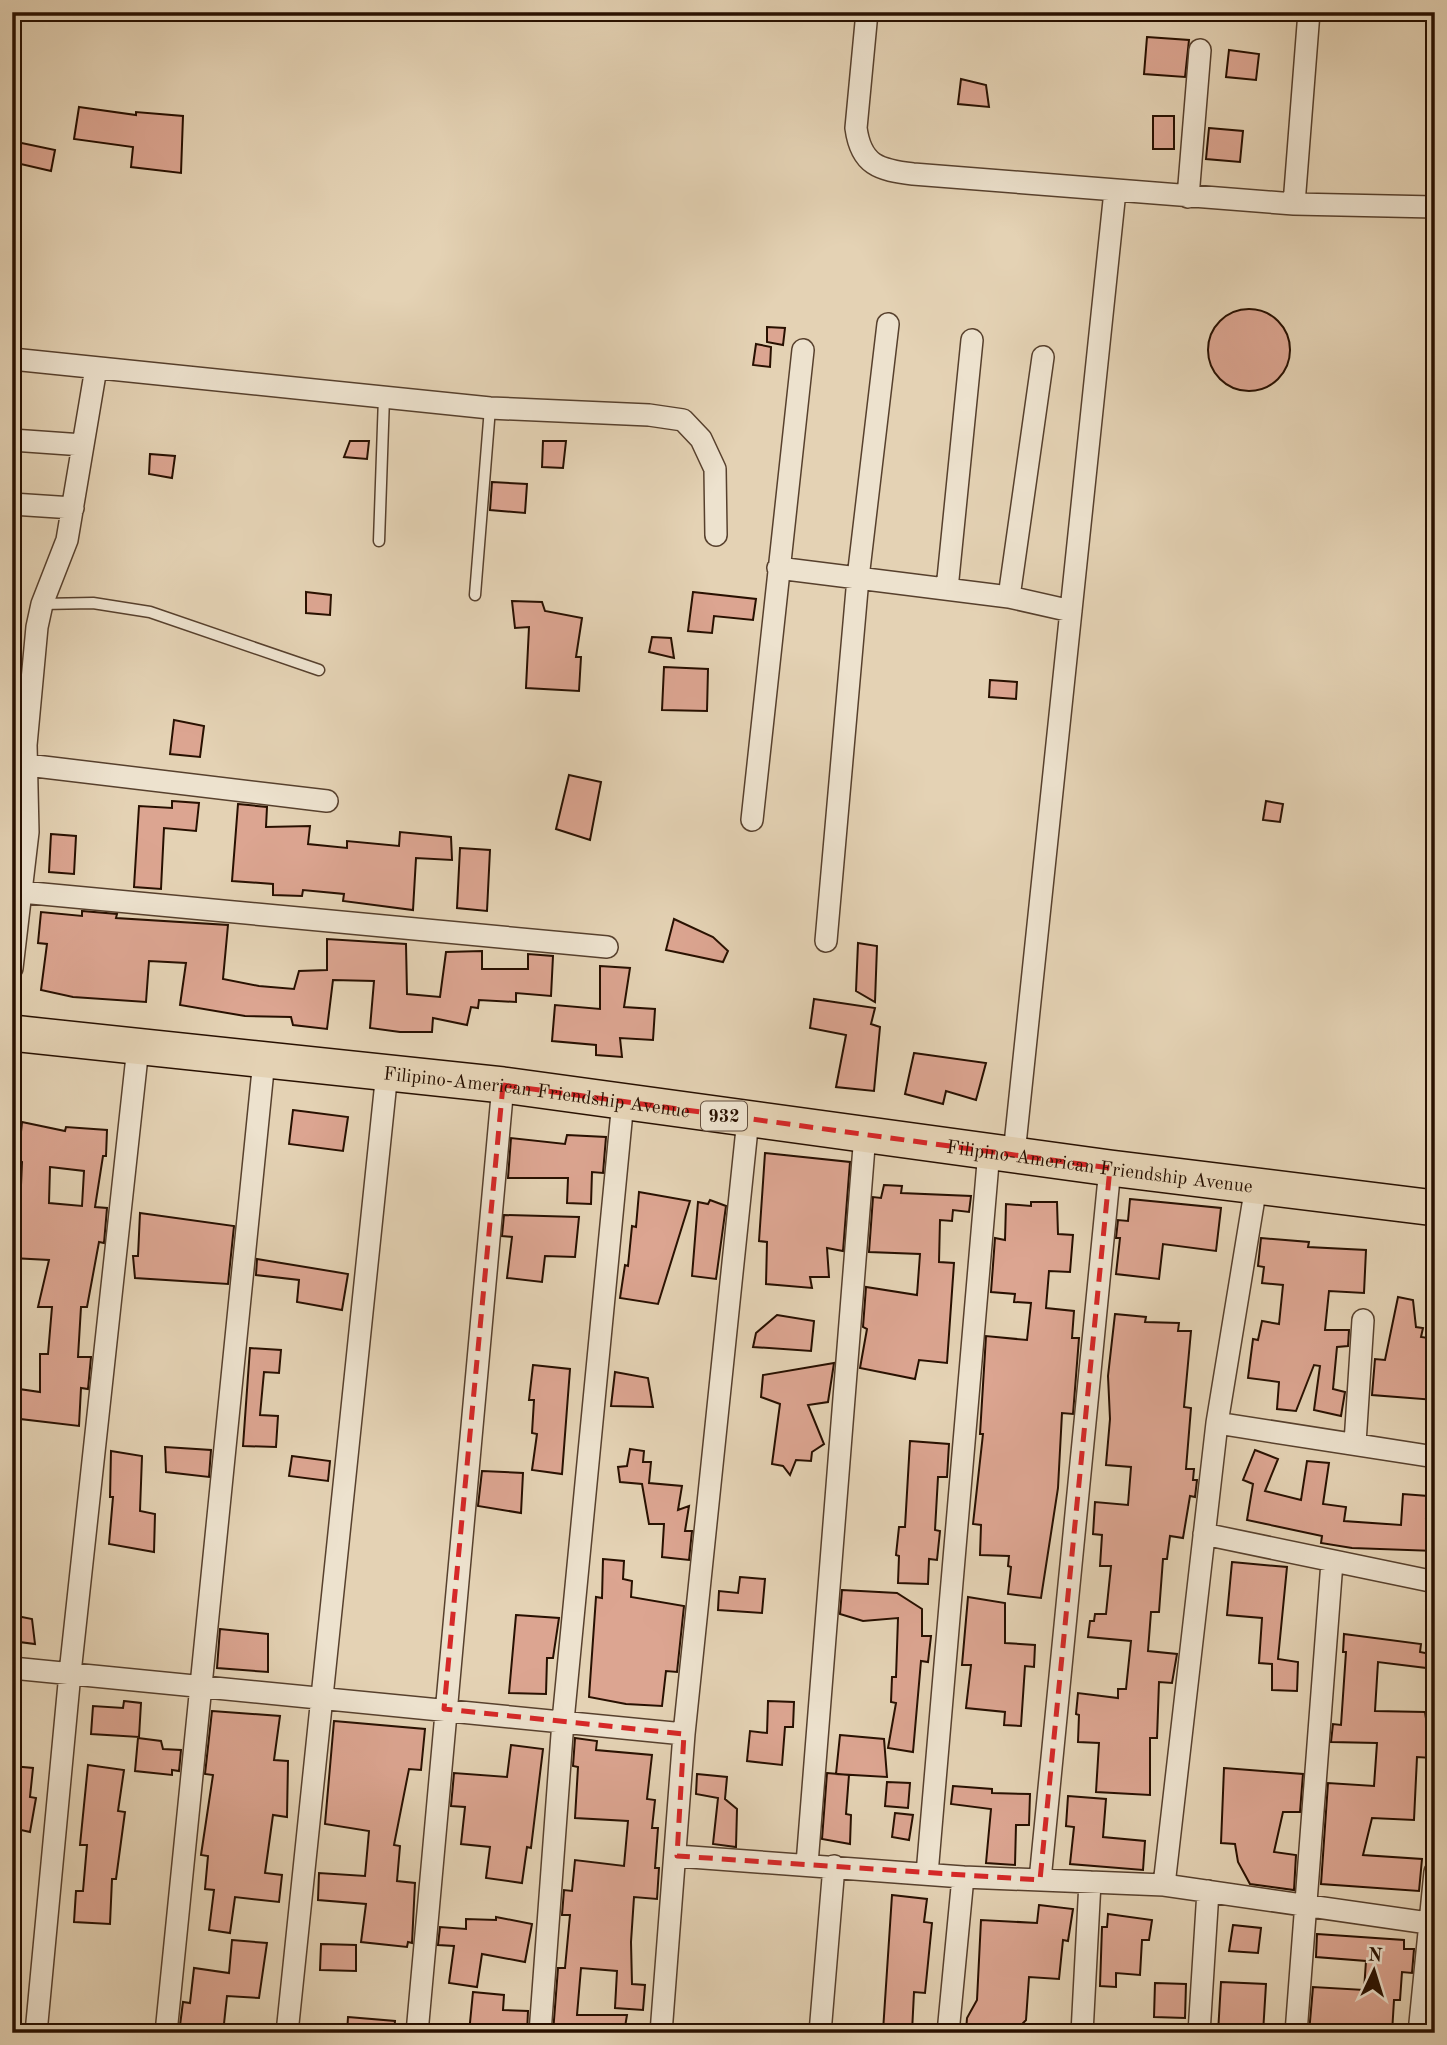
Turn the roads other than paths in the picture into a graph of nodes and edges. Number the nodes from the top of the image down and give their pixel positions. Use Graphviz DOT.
graph roads {
  1 [pos="867,12"];
  2 [pos="1309,12"];
  3 [pos="1200,50"];
  4 [pos="1115,191"];
  5 [pos="1188,197"];
  6 [pos="1294,204"];
  7 [pos="1435,207"];
  8 [pos="888,324"];
  9 [pos="972,340"];
  10 [pos="803,351"];
  11 [pos="1043,357"];
  12 [pos="12,359"];
  13 [pos="96,368"];
  14 [pos="384,397"];
  15 [pos="490,408"];
  16 [pos="12,440"];
  17 [pos="83,445"];
  18 [pos="12,503"];
  19 [pos="73,508"];
  20 [pos="716,535"];
  21 [pos="379,541"];
  22 [pos="778,568"];
  23 [pos="858,578"];
  24 [pos="947,589"];
  25 [pos="475,595"];
  26 [pos="1009,597"];
  27 [pos="42,604"];
  28 [pos="1070,611"];
  29 [pos="319,670"];
  30 [pos="21,716"];
  31 [pos="27,765"];
  32 [pos="327,801"];
  33 [pos="752,820"];
  34 [pos="20,831"];
  35 [pos="21,892"];
  36 [pos="826,941"];
  37 [pos="607,947"];
  38 [pos="12,968"];
  39 [pos="12,1033"];
  40 [pos="138,1047"];
  41 [pos="264,1060"];
  42 [pos="387,1072"];
  43 [pos="503,1085"];
  44 [pos="623,1101"];
  45 [pos="748,1119"];
  46 [pos="865,1134"];
  47 [pos="1001,1152"];
  48 [pos="1110,1168"];
  49 [pos="1256,1186"];
  50 [pos="1435,1208"];
  51 [pos="1363,1321"];
  52 [pos="1217,1423"];
  53 [pos="1355,1443"];
  54 [pos="1435,1457"];
  55 [pos="1204,1534"];
  56 [pos="1332,1562"];
  57 [pos="1435,1582"];
  58 [pos="12,1668"];
  59 [pos="70,1673"];
  60 [pos="199,1685"];
  61 [pos="323,1697"];
  62 [pos="444,1709"];
  63 [pos="564,1721"];
  64 [pos="684,1734"];
  65 [pos="677,1856"];
  66 [pos="807,1864"];
  67 [pos="835,1866"];
  68 [pos="1435,1872"];
  69 [pos="927,1874"];
  70 [pos="963,1877"];
  71 [pos="1040,1880"];
  72 [pos="1090,1882"];
  73 [pos="1164,1885"];
  74 [pos="1208,1891"];
  75 [pos="1306,1908"];
  76 [pos="1433,1924"];
  77 [pos="36,2033"];
  78 [pos="166,2033"];
  79 [pos="287,2033"];
  80 [pos="417,2033"];
  81 [pos="540,2033"];
  82 [pos="661,2033"];
  83 [pos="820,2033"];
  84 [pos="948,2033"];
  85 [pos="1082,2033"];
  86 [pos="1199,2033"];
  87 [pos="1296,2033"];
  88 [pos="1419,2033"];
  1 -- 4 [label="street"];
  2 -- 6 [label="street"];
  3 -- 5 [label="street"];
  4 -- 5 [label="street"];
  4 -- 28 [label="street"];
  5 -- 6 [label="street"];
  6 -- 7 [label="street"];
  8 -- 23 [label="street"];
  9 -- 24 [label="street"];
  10 -- 22 [label="street"];
  11 -- 26 [label="street"];
  12 -- 13 [label="street"];
  13 -- 14 [label="street"];
  13 -- 17 [label="street"];
  14 -- 15 [label="street"];
  14 -- 21 [label="lane"];
  15 -- 20 [label="street"];
  15 -- 25 [label="lane"];
  16 -- 17 [label="street"];
  17 -- 19 [label="street"];
  18 -- 19 [label="street"];
  19 -- 27 [label="street"];
  22 -- 23 [label="street"];
  22 -- 33 [label="street"];
  23 -- 24 [label="street"];
  23 -- 36 [label="street"];
  24 -- 26 [label="street"];
  26 -- 28 [label="street"];
  27 -- 29 [label="lane"];
  27 -- 30 [label="street"];
  28 -- 47 [label="street"];
  30 -- 31 [label="street"];
  31 -- 32 [label="street"];
  31 -- 34 [label="street"];
  34 -- 35 [label="street"];
  35 -- 37 [label="street"];
  35 -- 38 [label="street"];
  39 -- 40 [label="main road, Filipino-American Friendship Avenue / 932"];
  40 -- 41 [label="main road, Filipino-American Friendship Avenue / 932"];
  40 -- 59 [label="street"];
  41 -- 42 [label="main road, Filipino-American Friendship Avenue / 932"];
  41 -- 60 [label="street"];
  42 -- 43 [label="main road, Filipino-American Friendship Avenue / 932"];
  42 -- 61 [label="street"];
  43 -- 44 [label="main road, Filipino-American Friendship Avenue / 932"];
  43 -- 62 [label="street"];
  44 -- 45 [label="main road, Filipino-American Friendship Avenue / 932"];
  44 -- 63 [label="street"];
  45 -- 46 [label="main road, Filipino-American Friendship Avenue / 932"];
  45 -- 64 [label="street"];
  46 -- 47 [label="main road, Filipino-American Friendship Avenue / 932"];
  46 -- 66 [label="street"];
  47 -- 48 [label="main road, Filipino-American Friendship Avenue / 932"];
  47 -- 69 [label="street"];
  48 -- 49 [label="main road, Filipino-American Friendship Avenue / 932"];
  48 -- 71 [label="street"];
  49 -- 50 [label="main road, Filipino-American Friendship Avenue / 932"];
  49 -- 52 [label="street"];
  51 -- 53 [label="street"];
  52 -- 53 [label="street"];
  52 -- 55 [label="street"];
  53 -- 54 [label="street"];
  55 -- 56 [label="street"];
  55 -- 73 [label="street"];
  56 -- 57 [label="street"];
  56 -- 75 [label="street"];
  58 -- 59 [label="street"];
  59 -- 60 [label="street"];
  59 -- 77 [label="street"];
  60 -- 61 [label="street"];
  60 -- 78 [label="street"];
  61 -- 62 [label="street"];
  61 -- 79 [label="street"];
  62 -- 63 [label="street"];
  62 -- 80 [label="street"];
  63 -- 64 [label="street"];
  63 -- 81 [label="street"];
  64 -- 65 [label="street"];
  65 -- 66 [label="street"];
  65 -- 82 [label="street"];
  66 -- 67 [label="street"];
  67 -- 69 [label="street"];
  67 -- 83 [label="street"];
  68 -- 76 [label="street"];
  69 -- 70 [label="street"];
  70 -- 71 [label="street"];
  70 -- 84 [label="street"];
  71 -- 72 [label="street"];
  72 -- 73 [label="street"];
  72 -- 85 [label="street"];
  73 -- 74 [label="street"];
  74 -- 75 [label="street"];
  74 -- 86 [label="street"];
  75 -- 76 [label="street"];
  75 -- 87 [label="street"];
  76 -- 88 [label="street"];
}
